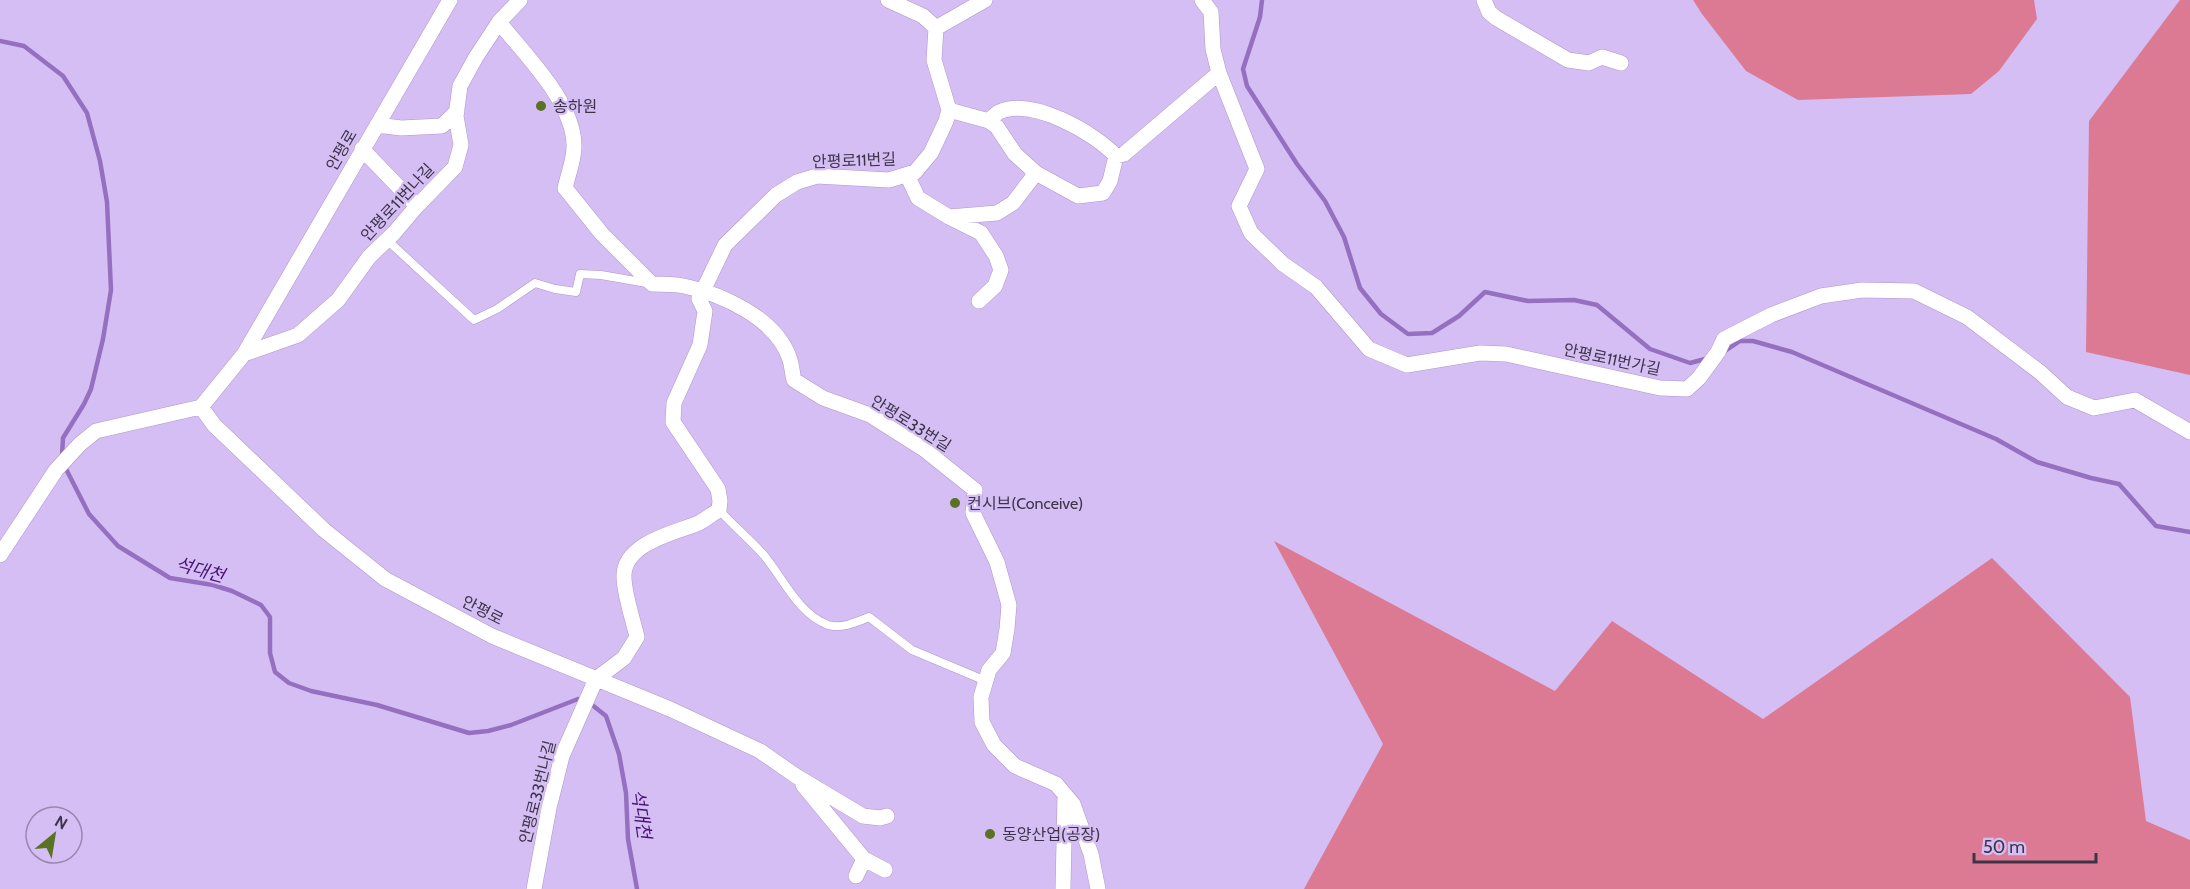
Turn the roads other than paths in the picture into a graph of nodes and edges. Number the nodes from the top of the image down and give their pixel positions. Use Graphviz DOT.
graph roads {
  1 [pos="450,0"];
  2 [pos="520,0"];
  3 [pos="888,0"];
  4 [pos="1202,0"];
  5 [pos="1484,0"];
  6 [pos="982,1"];
  7 [pos="499,22"];
  8 [pos="936,28"];
  9 [pos="1621,63"];
  10 [pos="1219,73"];
  11 [pos="949,110"];
  12 [pos="457,111"];
  13 [pos="989,122"];
  14 [pos="377,125"];
  15 [pos="362,149"];
  16 [pos="1116,156"];
  17 [pos="1036,173"];
  18 [pos="907,175"];
  19 [pos="417,206"];
  20 [pos="949,217"];
  21 [pos="387,240"];
  22 [pos="652,284"];
  23 [pos="703,291"];
  24 [pos="979,301"];
  25 [pos="244,354"];
  26 [pos="201,407"];
  27 [pos="2190,432"];
  28 [pos="719,510"];
  29 [pos="0,555"];
  30 [pos="596,679"];
  31 [pos="986,681"];
  32 [pos="795,776"];
  33 [pos="1065,795"];
  34 [pos="887,816"];
  35 [pos="864,859"];
  36 [pos="885,870"];
  37 [pos="856,876"];
  38 [pos="534,889"];
  39 [pos="1063,889"];
  40 [pos="1098,889"];
  1 -- 14 [label="street, 안평로"];
  2 -- 7 [label="street, 안평로11번나길"];
  3 -- 8 [label="street"];
  4 -- 10 [label="street, 안평로11번가길"];
  5 -- 9 [label="street"];
  6 -- 8 [label="street"];
  7 -- 12 [label="street, 안평로11번나길"];
  7 -- 22 [label="street"];
  8 -- 11 [label="street"];
  10 -- 16 [label="street"];
  10 -- 27 [label="street, 안평로11번가길"];
  11 -- 13 [label="street"];
  11 -- 18 [label="street, 안평로11번길"];
  12 -- 14 [label="street"];
  12 -- 19 [label="street, 안평로11번나길"];
  13 -- 16 [label="street"];
  13 -- 17 [label="street"];
  14 -- 15 [label="street, 안평로"];
  15 -- 19 [label="street"];
  15 -- 25 [label="street, 안평로"];
  16 -- 17 [label="street"];
  17 -- 20 [label="street"];
  18 -- 20 [label="street"];
  18 -- 23 [label="street, 안평로11번길"];
  19 -- 21 [label="street, 안평로11번나길"];
  20 -- 24 [label="street"];
  21 -- 22 [label="lane"];
  21 -- 25 [label="street, 안평로11번나길"];
  22 -- 23 [label="street"];
  23 -- 28 [label="street"];
  23 -- 31 [label="street, 안평로33번길"];
  25 -- 26 [label="street, 안평로"];
  26 -- 29 [label="street"];
  26 -- 30 [label="street, 안평로"];
  28 -- 30 [label="street, 안평로33번나길"];
  28 -- 31 [label="lane"];
  30 -- 32 [label="street, 안평로"];
  30 -- 38 [label="street, 안평로33번나길"];
  31 -- 33 [label="street"];
  32 -- 34 [label="street"];
  32 -- 35 [label="street"];
  33 -- 39 [label="street"];
  33 -- 40 [label="street"];
  35 -- 36 [label="street"];
  35 -- 37 [label="street"];
}
